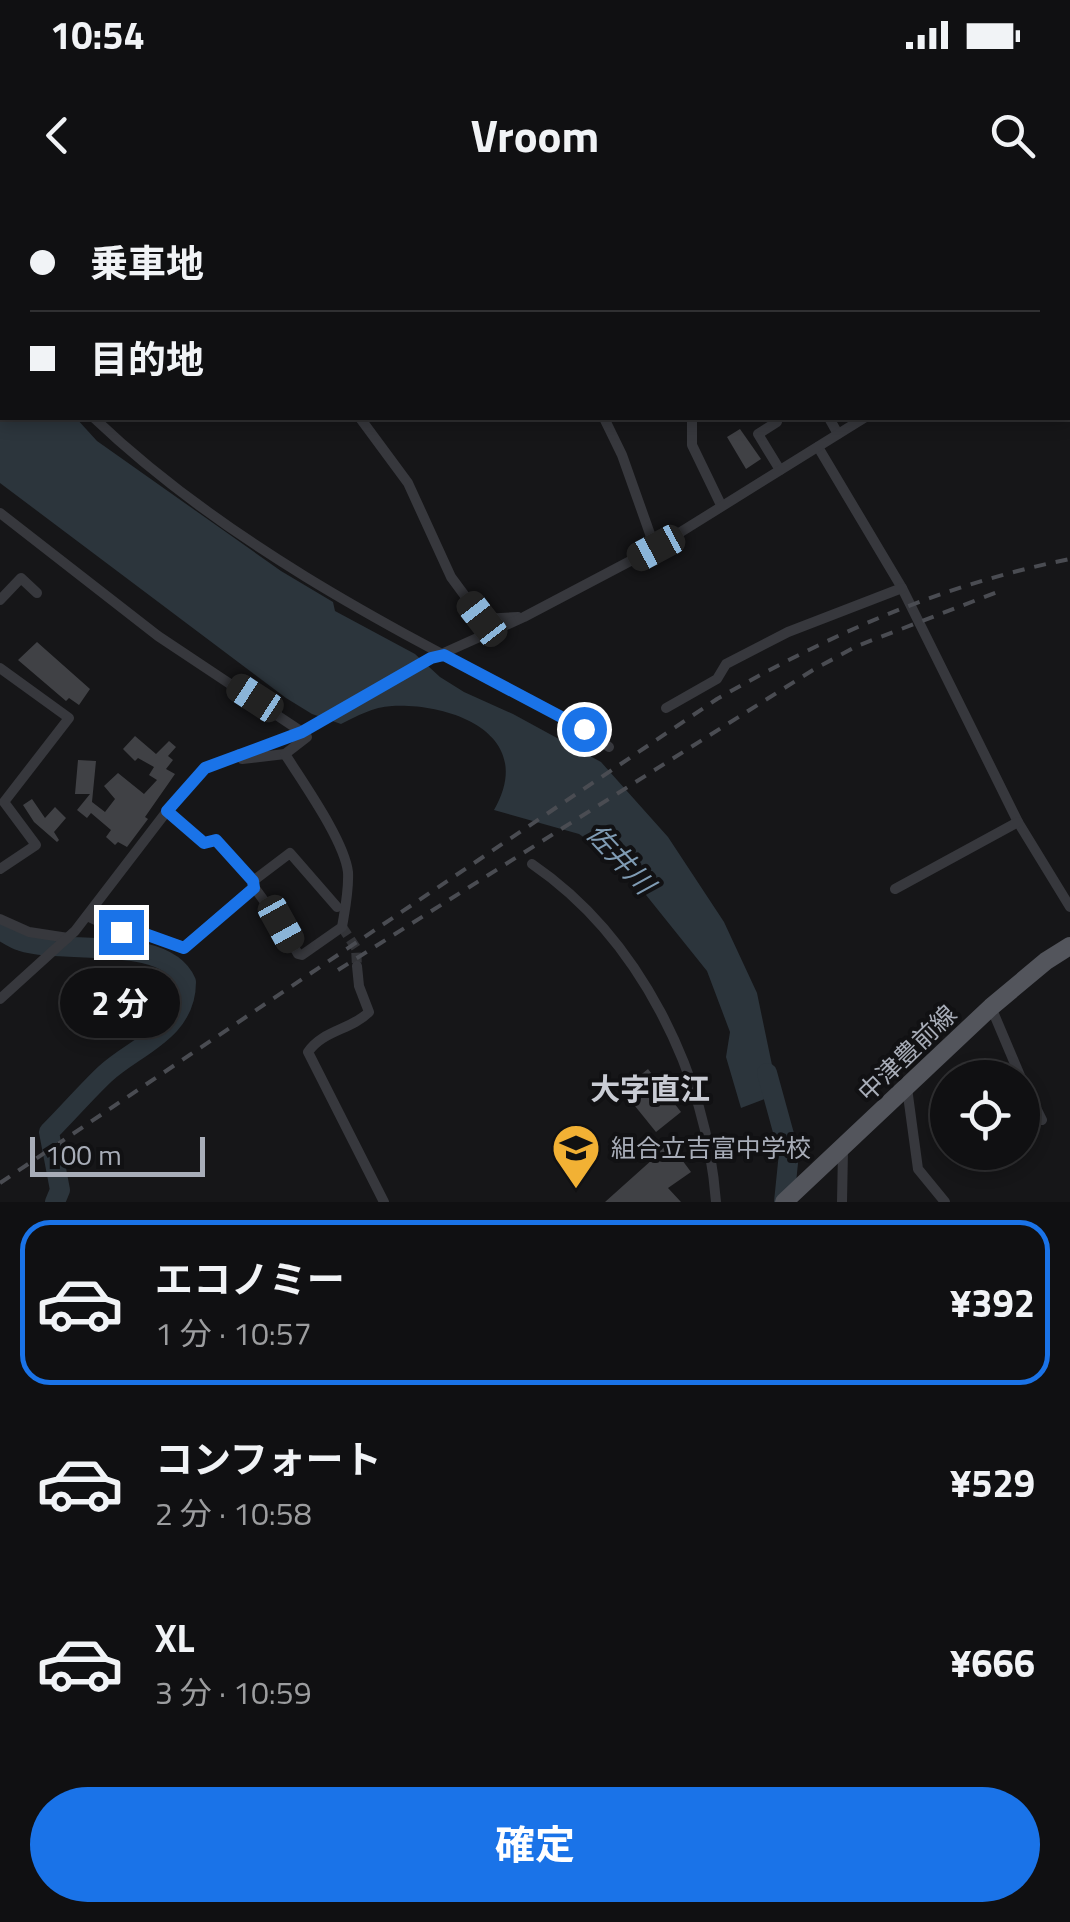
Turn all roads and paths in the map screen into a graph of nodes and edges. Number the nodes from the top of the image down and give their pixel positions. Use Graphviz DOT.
graph roads {
  1 [pos="96,420"];
  2 [pos="361,420"];
  3 [pos="605,420"];
  4 [pos="692,420"];
  5 [pos="830,420"];
  6 [pos="861,420"];
  7 [pos="777,422"];
  8 [pos="838,434"];
  9 [pos="818,447"];
  10 [pos="780,470"];
  11 [pos="721,505"];
  12 [pos="0,513"];
  13 [pos="656,548"];
  14 [pos="902,588"];
  15 [pos="37,593"];
  16 [pos="0,600"];
  17 [pos="524,617"];
  18 [pos="437,656"];
  19 [pos="0,668"];
  20 [pos="666,708"];
  21 [pos="302,732"];
  22 [pos="609,747"];
  23 [pos="238,754"];
  24 [pos="285,754"];
  25 [pos="167,811"];
  26 [pos="1018,822"];
  27 [pos="532,864"];
  28 [pos="0,869"];
  29 [pos="253,884"];
  30 [pos="895,889"];
  31 [pos="337,907"];
  32 [pos="1070,907"];
  33 [pos="87,916"];
  34 [pos="0,919"];
  35 [pos="68,938"];
  36 [pos="1070,946"];
  37 [pos="357,966"];
  38 [pos="0,999"];
  39 [pos="991,1007"];
  40 [pos="1014,1060"];
  41 [pos="907,1088"];
  42 [pos="1040,1116"];
  43 [pos="1042,1120"];
  44 [pos="843,1150"];
  45 [pos="384,1202"];
  46 [pos="716,1202"];
  47 [pos="784,1202"];
  48 [pos="842,1202"];
  49 [pos="945,1202"];
  1 -- 18 [label="street"];
  2 -- 17 [label="street"];
  3 -- 13 [label="street"];
  4 -- 11 [label="street"];
  5 -- 8 [label="street"];
  6 -- 8 [label="street"];
  7 -- 10 [label="street"];
  8 -- 9 [label="street"];
  9 -- 10 [label="street"];
  9 -- 14 [label="street"];
  10 -- 11 [label="street"];
  11 -- 13 [label="street"];
  12 -- 21 [label="street"];
  13 -- 17 [label="street"];
  14 -- 20 [label="street"];
  14 -- 26 [label="street"];
  15 -- 16 [label="street"];
  17 -- 18 [label="street"];
  18 -- 21 [label="street"];
  18 -- 22 [label="street"];
  19 -- 28 [label="street"];
  21 -- 23 [label="street"];
  21 -- 24 [label="street"];
  23 -- 24 [label="street"];
  23 -- 25 [label="street"];
  24 -- 29 [label="street"];
  25 -- 29 [label="street"];
  25 -- 33 [label="street"];
  26 -- 30 [label="street"];
  26 -- 32 [label="street"];
  27 -- 46 [label="street"];
  29 -- 31 [label="street"];
  29 -- 33 [label="street"];
  33 -- 35 [label="street"];
  34 -- 35 [label="street"];
  35 -- 38 [label="street"];
  36 -- 39 [label="main road, 中津豊前線"];
  37 -- 45 [label="street"];
  39 -- 40 [label="street"];
  39 -- 41 [label="main road, 中津豊前線"];
  41 -- 44 [label="main road, 中津豊前線"];
  41 -- 49 [label="street"];
  42 -- 43 [label="street"];
  44 -- 47 [label="main road, 中津豊前線"];
  44 -- 48 [label="street"];
}
